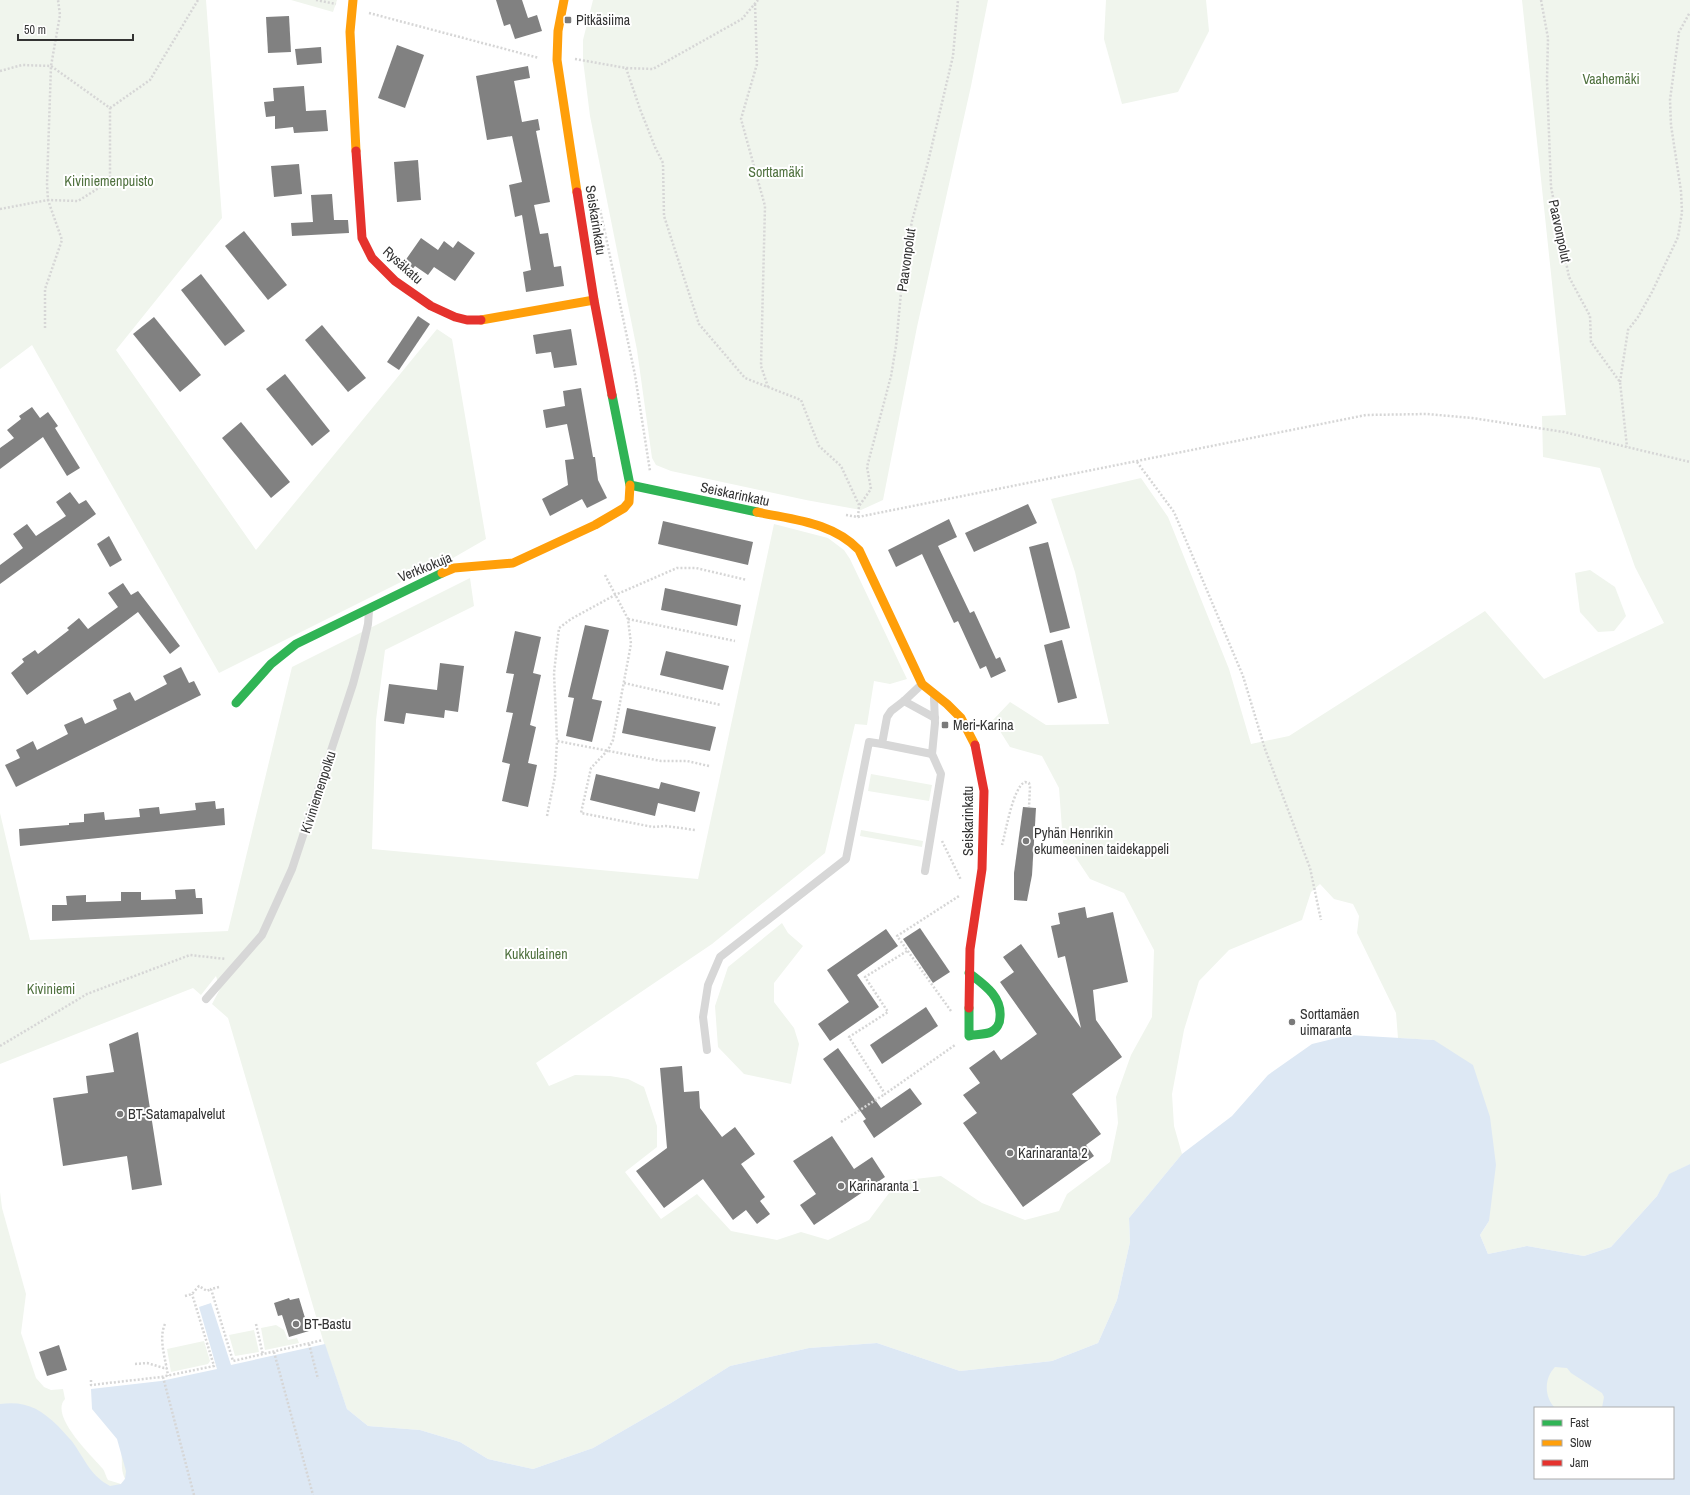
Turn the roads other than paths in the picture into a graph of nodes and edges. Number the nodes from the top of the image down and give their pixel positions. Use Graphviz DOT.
graph roads {
  1 [pos="564,0"];
  2 [pos="352,4"];
  3 [pos="594,300"];
  4 [pos="630,486"];
  5 [pos="369,608"];
  6 [pos="922,684"];
  7 [pos="934,694"];
  8 [pos="904,701"];
  9 [pos="236,703"];
  10 [pos="935,718"];
  11 [pos="882,744"];
  12 [pos="932,754"];
  13 [pos="924,871"];
  14 [pos="969,973"];
  15 [pos="206,999"];
  16 [pos="707,1050"];
  1 -- 3 [label="street, Seiskarinkatu"];
  2 -- 3 [label="street, Rysäkatu"];
  3 -- 4 [label="street, Seiskarinkatu"];
  4 -- 5 [label="street, Verkkokuja"];
  4 -- 6 [label="street, Seiskarinkatu"];
  5 -- 9 [label="street, Verkkokuja"];
  5 -- 15 [label="lane, Kiviniemenpolku"];
  6 -- 7 [label="street, Seiskarinkatu"];
  6 -- 8 [label="lane"];
  7 -- 10 [label="lane"];
  7 -- 14 [label="street, Seiskarinkatu"];
  8 -- 10 [label="lane"];
  8 -- 11 [label="lane"];
  10 -- 12 [label="lane"];
  11 -- 12 [label="lane"];
  11 -- 16 [label="lane"];
  12 -- 13 [label="lane"];
  14 -- 14 [label="street, Seiskarinkatu"];
}
